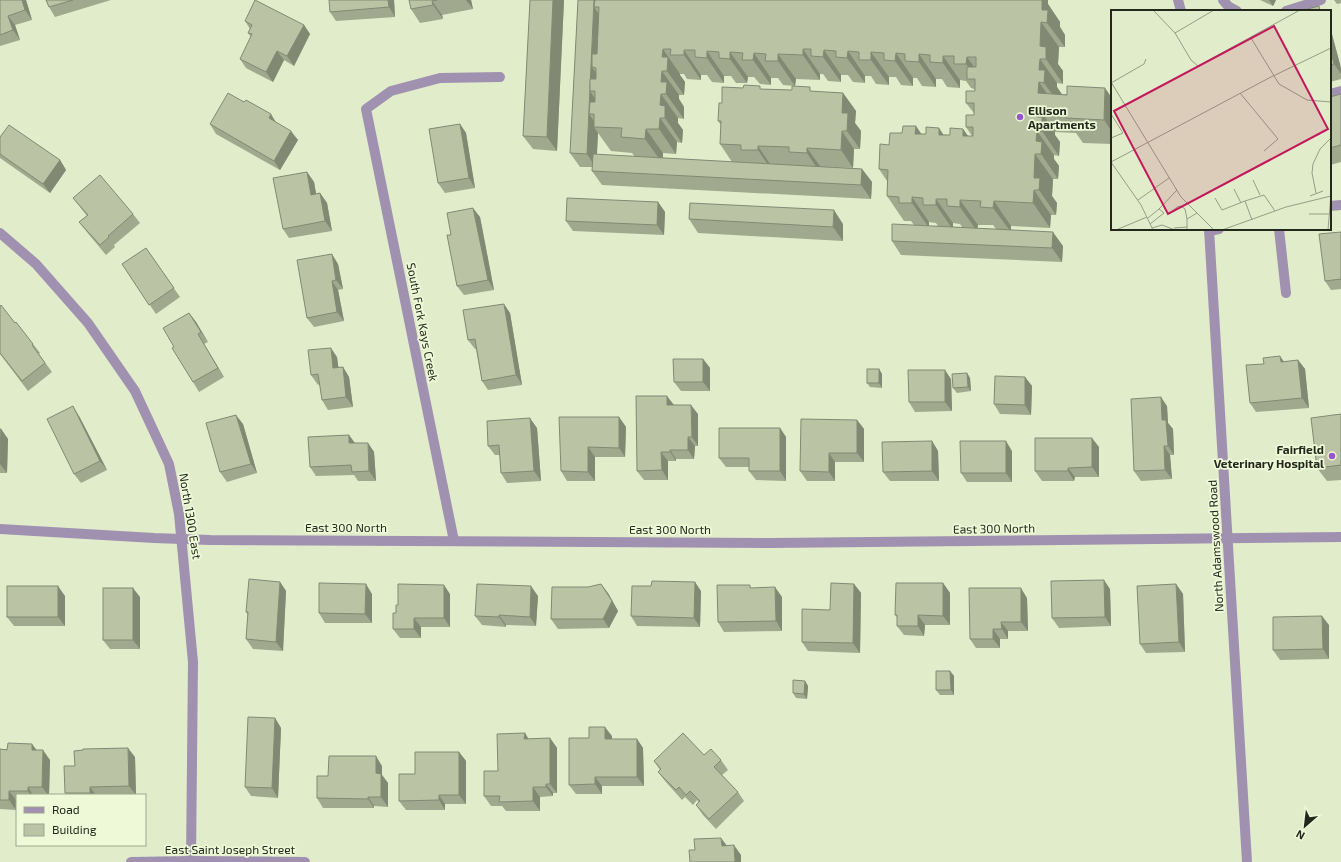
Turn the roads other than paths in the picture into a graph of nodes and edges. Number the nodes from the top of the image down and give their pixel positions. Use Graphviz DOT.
graph roads {
  1 [pos="1178,0"];
  2 [pos="1223,0"];
  3 [pos="1321,0"];
  4 [pos="1181,10"];
  5 [pos="1235,10"];
  6 [pos="1289,10"];
  7 [pos="500,77"];
  8 [pos="1341,91"];
  9 [pos="1331,94"];
  10 [pos="1341,205"];
  11 [pos="1331,206"];
  12 [pos="1209,230"];
  13 [pos="1279,230"];
  14 [pos="0,233"];
  15 [pos="1286,294"];
  16 [pos="0,530"];
  17 [pos="1341,537"];
  18 [pos="1228,538"];
  19 [pos="182,539"];
  20 [pos="454,541"];
  21 [pos="191,861"];
  22 [pos="131,862"];
  23 [pos="304,862"];
  24 [pos="1247,862"];
  1 -- 4 [label="street"];
  2 -- 5 [label="street"];
  3 -- 6 [label="street"];
  7 -- 20 [label="street, South Fork Kays Creek"];
  8 -- 9 [label="street"];
  10 -- 11 [label="street"];
  12 -- 18 [label="street, North Adamswood Road"];
  13 -- 15 [label="street"];
  14 -- 19 [label="street, North 1300 East"];
  16 -- 19 [label="street, East 300 North"];
  17 -- 18 [label="street, East 300 North"];
  18 -- 20 [label="street, East 300 North"];
  18 -- 24 [label="street, North Adamswood Road"];
  19 -- 20 [label="street, East 300 North"];
  19 -- 21 [label="street, North 1300 East"];
  21 -- 22 [label="street, East Saint Joseph Street"];
  21 -- 23 [label="street, East Saint Joseph Street"];
}
